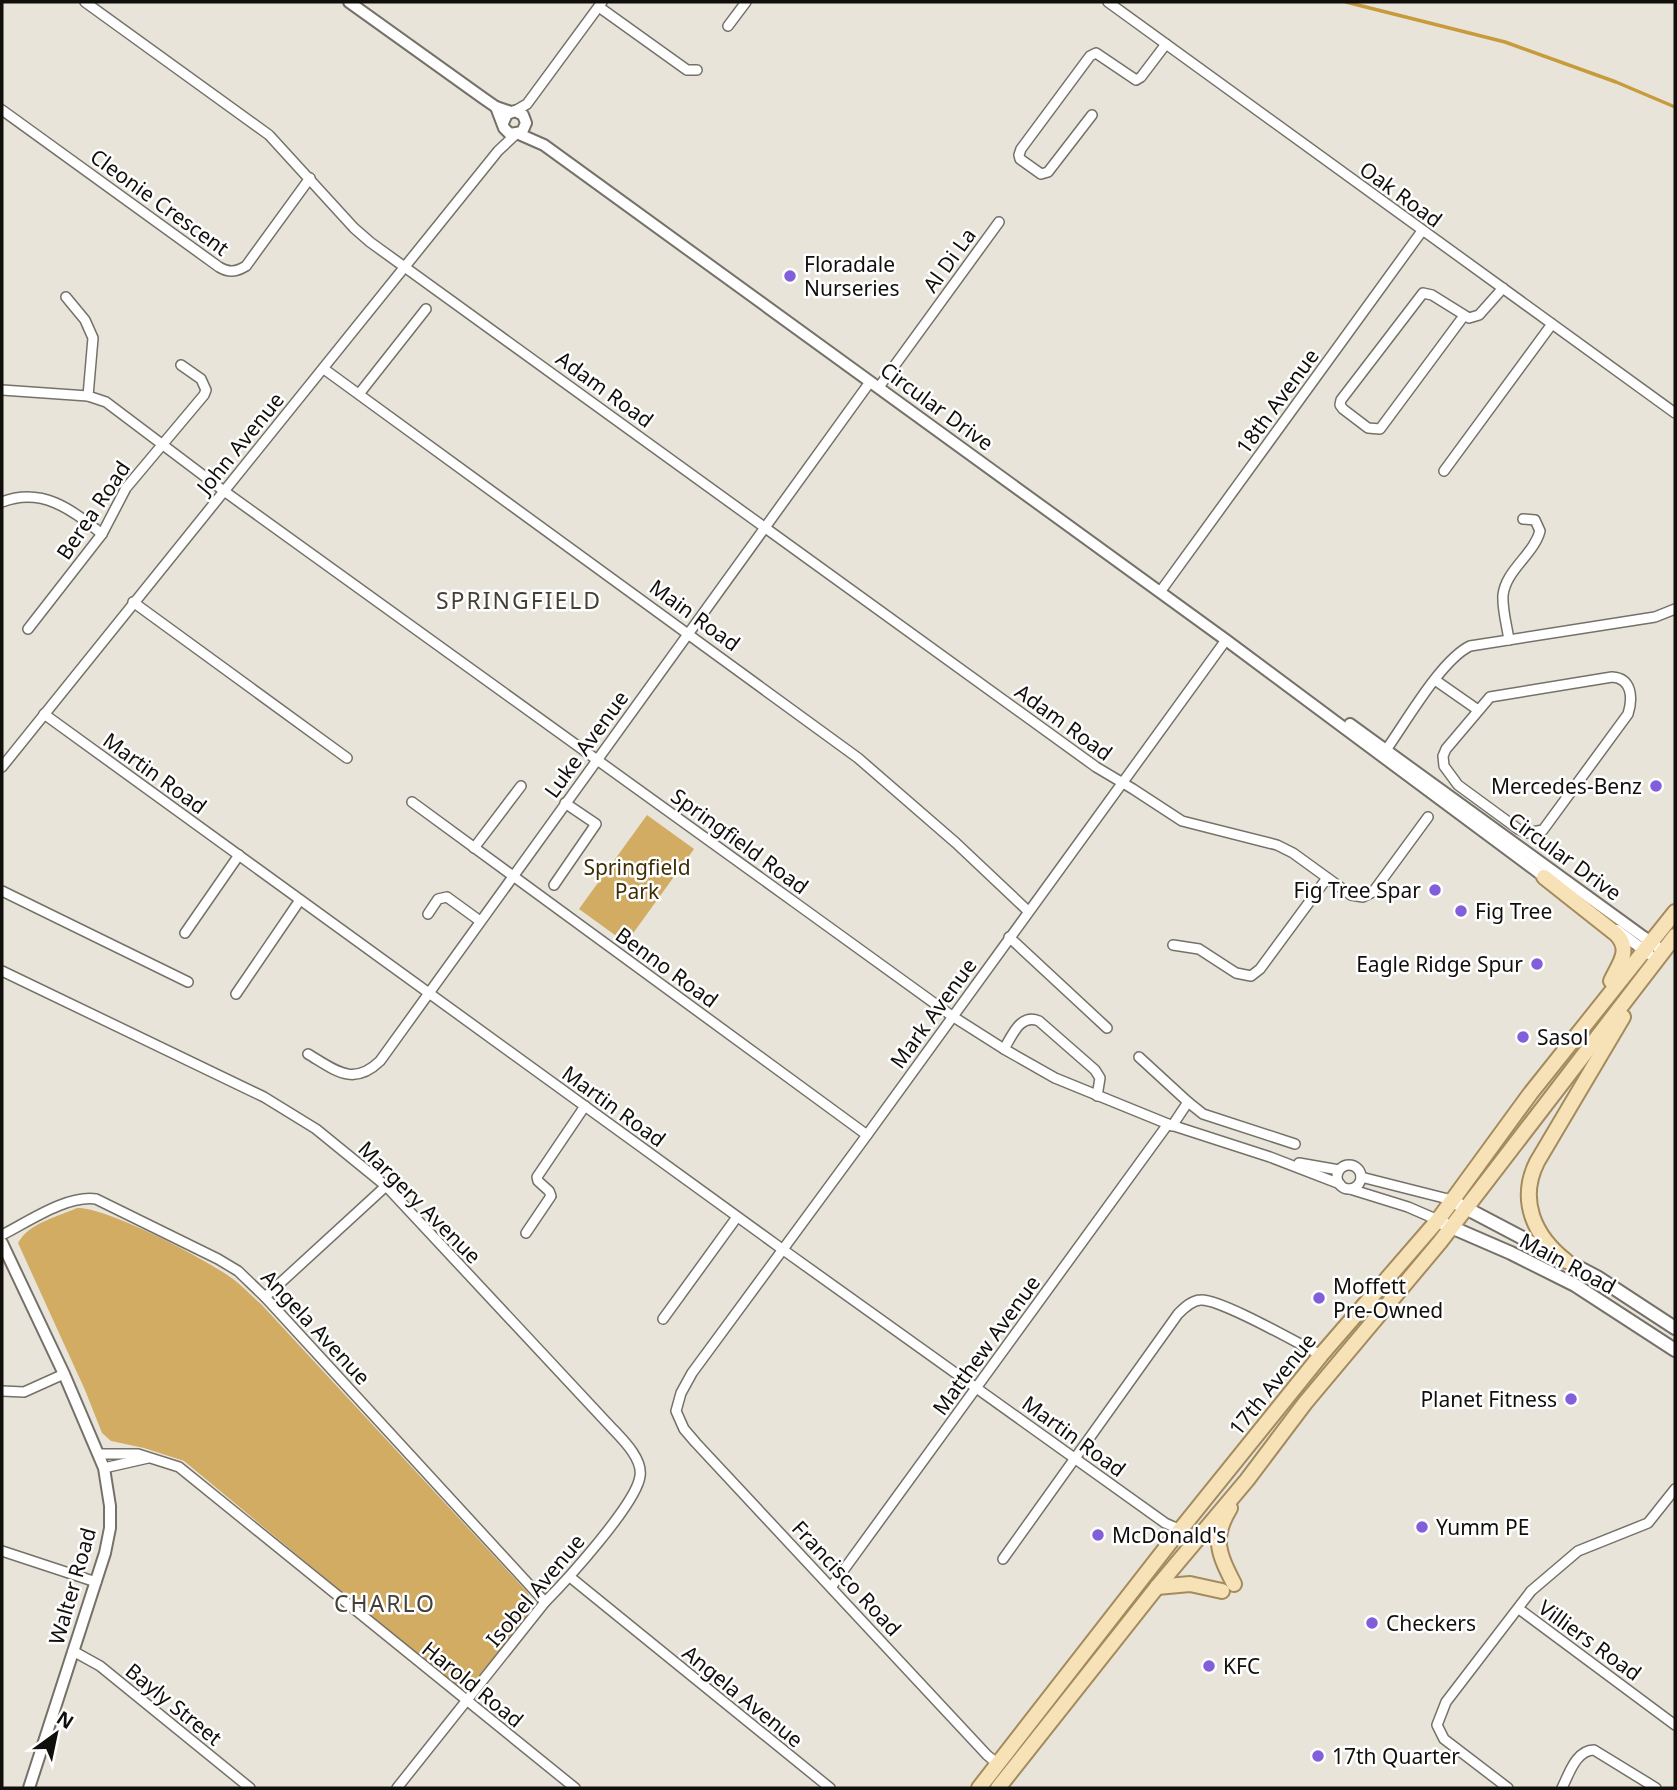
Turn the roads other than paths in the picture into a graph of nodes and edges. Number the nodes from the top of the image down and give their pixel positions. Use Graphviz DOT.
graph roads {
  1 [pos="85,2"];
  2 [pos="349,2"];
  3 [pos="746,2"];
  4 [pos="1108,2"];
  5 [pos="600,4"];
  6 [pos="728,26"];
  7 [pos="1166,44"];
  8 [pos="697,71"];
  9 [pos="527,104"];
  10 [pos="496,107"];
  11 [pos="2,110"];
  12 [pos="513,112"];
  13 [pos="1091,115"];
  14 [pos="526,121"];
  15 [pos="503,125"];
  16 [pos="517,134"];
  17 [pos="544,145"];
  18 [pos="498,151"];
  19 [pos="310,178"];
  20 [pos="999,222"];
  21 [pos="1422,231"];
  22 [pos="406,266"];
  23 [pos="1503,288"];
  24 [pos="66,297"];
  25 [pos="426,309"];
  26 [pos="1463,317"];
  27 [pos="1552,324"];
  28 [pos="181,365"];
  29 [pos="324,369"];
  30 [pos="874,385"];
  31 [pos="2,390"];
  32 [pos="359,394"];
  33 [pos="88,396"];
  34 [pos="1675,413"];
  35 [pos="163,444"];
  36 [pos="1444,471"];
  37 [pos="224,491"];
  38 [pos="2,502"];
  39 [pos="1523,519"];
  40 [pos="765,527"];
  41 [pos="102,534"];
  42 [pos="1160,592"];
  43 [pos="133,602"];
  44 [pos="1675,610"];
  45 [pos="28,629"];
  46 [pos="688,633"];
  47 [pos="1226,640"];
  48 [pos="1510,640"];
  49 [pos="1435,680"];
  50 [pos="1306,699"];
  51 [pos="1478,710"];
  52 [pos="44,714"];
  53 [pos="1386,750"];
  54 [pos="6,754"];
  55 [pos="347,758"];
  56 [pos="597,759"];
  57 [pos="2,767"];
  58 [pos="1123,783"];
  59 [pos="521,786"];
  60 [pos="412,802"];
  61 [pos="565,803"];
  62 [pos="1428,817"];
  63 [pos="474,848"];
  64 [pos="239,855"];
  65 [pos="513,876"];
  66 [pos="1544,877"];
  67 [pos="1327,878"];
  68 [pos="554,885"];
  69 [pos="2,891"];
  70 [pos="300,900"];
  71 [pos="1028,911"];
  72 [pos="1675,912"];
  73 [pos="428,915"];
  74 [pos="480,920"];
  75 [pos="185,933"];
  76 [pos="1675,936"];
  77 [pos="1009,937"];
  78 [pos="1173,945"];
  79 [pos="1648,946"];
  80 [pos="1660,955"];
  81 [pos="2,971"];
  82 [pos="188,982"];
  83 [pos="428,993"];
  84 [pos="236,994"];
  85 [pos="1605,999"];
  86 [pos="1627,999"];
  87 [pos="952,1016"];
  88 [pos="1107,1028"];
  89 [pos="1004,1049"];
  90 [pos="308,1054"];
  91 [pos="1139,1057"];
  92 [pos="1097,1096"];
  93 [pos="1188,1102"];
  94 [pos="585,1107"];
  95 [pos="1170,1125"];
  96 [pos="867,1135"];
  97 [pos="1295,1144"];
  98 [pos="1270,1157"];
  99 [pos="1339,1170"];
  100 [pos="1361,1177"];
  101 [pos="1340,1184"];
  102 [pos="386,1186"];
  103 [pos="1350,1189"];
  104 [pos="1458,1204"];
  105 [pos="737,1216"];
  106 [pos="1444,1224"];
  107 [pos="526,1233"];
  108 [pos="2,1235"];
  109 [pos="2,1243"];
  110 [pos="782,1249"];
  111 [pos="1566,1261"];
  112 [pos="265,1297"];
  113 [pos="663,1319"];
  114 [pos="1675,1328"];
  115 [pos="1675,1350"];
  116 [pos="1321,1355"];
  117 [pos="64,1374"];
  118 [pos="976,1387"];
  119 [pos="2,1391"];
  120 [pos="676,1411"];
  121 [pos="98,1454"];
  122 [pos="149,1458"];
  123 [pos="1075,1458"];
  124 [pos="104,1468"];
  125 [pos="641,1475"];
  126 [pos="1247,1480"];
  127 [pos="1675,1489"];
  128 [pos="1177,1535"];
  129 [pos="1190,1549"];
  130 [pos="2,1551"];
  131 [pos="1003,1559"];
  132 [pos="569,1577"];
  133 [pos="96,1582"];
  134 [pos="832,1586"];
  135 [pos="1157,1587"];
  136 [pos="544,1602"];
  137 [pos="1518,1609"];
  138 [pos="73,1651"];
  139 [pos="466,1702"];
  140 [pos="1675,1725"];
  141 [pos="999,1765"];
  142 [pos="29,1788"];
  143 [pos="250,1788"];
  144 [pos="397,1788"];
  145 [pos="575,1788"];
  146 [pos="830,1788"];
  147 [pos="979,1788"];
  148 [pos="998,1788"];
  149 [pos="1507,1788"];
  150 [pos="1562,1788"];
  151 [pos="1656,1788"];
  1 -- 19 [label="street, Adam Road"];
  2 -- 10 [label="street"];
  3 -- 6 [label="street"];
  4 -- 7 [label="street, Oak Road"];
  5 -- 8 [label="street"];
  5 -- 9 [label="street"];
  7 -- 13 [label="street"];
  7 -- 21 [label="street, Oak Road"];
  9 -- 12 [label="street"];
  9 -- 14 [label="street"];
  10 -- 12 [label="street"];
  10 -- 15 [label="street"];
  11 -- 19 [label="street, Cleonie Crescent"];
  12 -- 14 [label="street"];
  12 -- 15 [label="street"];
  14 -- 16 [label="street"];
  14 -- 17 [label="street, Circular Drive"];
  15 -- 16 [label="street"];
  15 -- 18 [label="street, John Avenue"];
  16 -- 17 [label="street, Circular Drive"];
  16 -- 18 [label="street, John Avenue"];
  17 -- 30 [label="street, Circular Drive"];
  18 -- 22 [label="street, John Avenue"];
  19 -- 22 [label="street, Adam Road"];
  20 -- 30 [label="street, Al Di La"];
  21 -- 23 [label="street, Oak Road"];
  21 -- 42 [label="street, 18th Avenue"];
  22 -- 29 [label="street, John Avenue"];
  22 -- 40 [label="street, Adam Road"];
  23 -- 26 [label="street"];
  23 -- 27 [label="street, Oak Road"];
  24 -- 33 [label="street"];
  25 -- 32 [label="street"];
  26 -- 26 [label="street"];
  27 -- 34 [label="street, Oak Road"];
  27 -- 36 [label="street"];
  28 -- 35 [label="street, Berea Road"];
  29 -- 32 [label="street, Main Road"];
  29 -- 37 [label="street, John Avenue"];
  30 -- 40 [label="street, Luke Avenue"];
  30 -- 42 [label="street, Circular Drive"];
  31 -- 33 [label="street"];
  32 -- 46 [label="street, Main Road"];
  33 -- 35 [label="street, Springfield Road"];
  35 -- 37 [label="street, Springfield Road"];
  35 -- 41 [label="street, Berea Road"];
  37 -- 43 [label="street, John Avenue"];
  37 -- 56 [label="street, Springfield Road"];
  38 -- 41 [label="street"];
  39 -- 48 [label="street"];
  40 -- 46 [label="street, Luke Avenue"];
  40 -- 58 [label="street, Adam Road"];
  41 -- 45 [label="street, Berea Road"];
  42 -- 47 [label="street, Circular Drive"];
  43 -- 52 [label="street, John Avenue"];
  43 -- 55 [label="street"];
  44 -- 48 [label="street"];
  46 -- 56 [label="street, Luke Avenue"];
  46 -- 71 [label="street, Main Road"];
  47 -- 50 [label="street, Circular Drive"];
  47 -- 58 [label="street, Mark Avenue"];
  48 -- 49 [label="street"];
  49 -- 51 [label="street"];
  49 -- 53 [label="street"];
  50 -- 53 [label="street, Circular Drive"];
  50 -- 66 [label="street, Circular Drive"];
  51 -- 51 [label="street"];
  52 -- 54 [label="street, John Avenue"];
  52 -- 64 [label="street, Martin Road"];
  53 -- 79 [label="street, Circular Drive"];
  54 -- 57 [label="street, John Avenue"];
  56 -- 61 [label="street, Luke Avenue"];
  56 -- 87 [label="street, Springfield Road"];
  58 -- 67 [label="street, Adam Road"];
  58 -- 71 [label="street, Mark Avenue"];
  59 -- 63 [label="street"];
  60 -- 63 [label="street, Benno Road"];
  61 -- 65 [label="street, Luke Avenue"];
  61 -- 68 [label="street"];
  62 -- 67 [label="street, Adam Road"];
  63 -- 65 [label="street, Benno Road"];
  64 -- 70 [label="street, Martin Road"];
  64 -- 75 [label="street"];
  65 -- 74 [label="street, Luke Avenue"];
  65 -- 96 [label="street, Benno Road"];
  66 -- 79 [label="street, Circular Drive"];
  66 -- 85 [label="main road"];
  67 -- 78 [label="street"];
  69 -- 82 [label="street"];
  70 -- 83 [label="street, Martin Road"];
  70 -- 84 [label="street"];
  71 -- 77 [label="street, Mark Avenue"];
  72 -- 79 [label="main road, 17th Avenue"];
  73 -- 74 [label="street"];
  74 -- 83 [label="street, Luke Avenue"];
  76 -- 80 [label="main road"];
  77 -- 87 [label="street, Mark Avenue"];
  77 -- 88 [label="street"];
  79 -- 80 [label="street, Circular Drive"];
  79 -- 85 [label="main road, 17th Avenue"];
  80 -- 86 [label="main road"];
  81 -- 102 [label="street, Margery Avenue"];
  83 -- 90 [label="street, Luke Avenue"];
  83 -- 94 [label="street, Martin Road"];
  85 -- 104 [label="main road, 17th Avenue"];
  86 -- 104 [label="main road"];
  86 -- 111 [label="main road"];
  87 -- 89 [label="street, Springfield Road"];
  87 -- 96 [label="street, Mark Avenue"];
  89 -- 92 [label="street, Springfield Road"];
  89 -- 92 [label="street"];
  91 -- 93 [label="street"];
  92 -- 95 [label="street, Springfield Road"];
  93 -- 95 [label="street, Matthew Avenue"];
  93 -- 97 [label="street"];
  94 -- 105 [label="street, Martin Road"];
  94 -- 107 [label="street"];
  95 -- 98 [label="street, Springfield Road"];
  95 -- 118 [label="street, Matthew Avenue"];
  96 -- 110 [label="street, Mark Avenue"];
  98 -- 99 [label="street, Springfield Road"];
  98 -- 101 [label="street, Springfield Road"];
  99 -- 100 [label="street"];
  99 -- 101 [label="street"];
  100 -- 103 [label="street"];
  100 -- 104 [label="street"];
  101 -- 103 [label="street"];
  102 -- 112 [label="street"];
  102 -- 125 [label="street, Margery Avenue"];
  103 -- 106 [label="street"];
  104 -- 106 [label="main road, 17th Avenue"];
  104 -- 111 [label="main road, Main Road"];
  105 -- 110 [label="street, Martin Road"];
  105 -- 113 [label="street"];
  106 -- 115 [label="main road, Main Road"];
  106 -- 116 [label="main road, 17th Avenue"];
  106 -- 126 [label="main road"];
  108 -- 112 [label="street, Angela Avenue"];
  109 -- 117 [label="street, Walter Road"];
  110 -- 118 [label="street, Martin Road"];
  110 -- 120 [label="street, Mark Avenue"];
  111 -- 114 [label="main road, Main Road"];
  112 -- 136 [label="street, Angela Avenue"];
  116 -- 123 [label="street"];
  116 -- 128 [label="main road, 17th Avenue"];
  117 -- 119 [label="street"];
  117 -- 121 [label="street, Walter Road"];
  118 -- 123 [label="street, Martin Road"];
  118 -- 134 [label="street, Matthew Avenue"];
  120 -- 134 [label="street, Francisco Road"];
  121 -- 122 [label="street, Harold Road"];
  121 -- 124 [label="street, Walter Road"];
  122 -- 124 [label="street"];
  122 -- 139 [label="street, Harold Road"];
  123 -- 128 [label="street, Martin Road"];
  123 -- 131 [label="street"];
  124 -- 133 [label="street, Walter Road"];
  125 -- 132 [label="street, Isobel Avenue"];
  126 -- 129 [label="main road"];
  126 -- 135 [label="main road"];
  127 -- 137 [label="street"];
  128 -- 129 [label="street"];
  128 -- 141 [label="main road, 17th Avenue"];
  129 -- 135 [label="main road"];
  130 -- 133 [label="street"];
  132 -- 136 [label="street, Isobel Avenue"];
  132 -- 146 [label="street, Angela Avenue"];
  133 -- 138 [label="street, Walter Road"];
  134 -- 141 [label="street, Francisco Road"];
  135 -- 148 [label="main road"];
  136 -- 139 [label="street, Isobel Avenue"];
  137 -- 140 [label="street, Villiers Road"];
  137 -- 149 [label="street"];
  138 -- 142 [label="street, Walter Road"];
  138 -- 143 [label="street, Bayly Street"];
  139 -- 144 [label="street, Isobel Avenue"];
  139 -- 145 [label="street, Harold Road"];
  141 -- 147 [label="main road, 17th Avenue"];
  150 -- 151 [label="street"];
}
